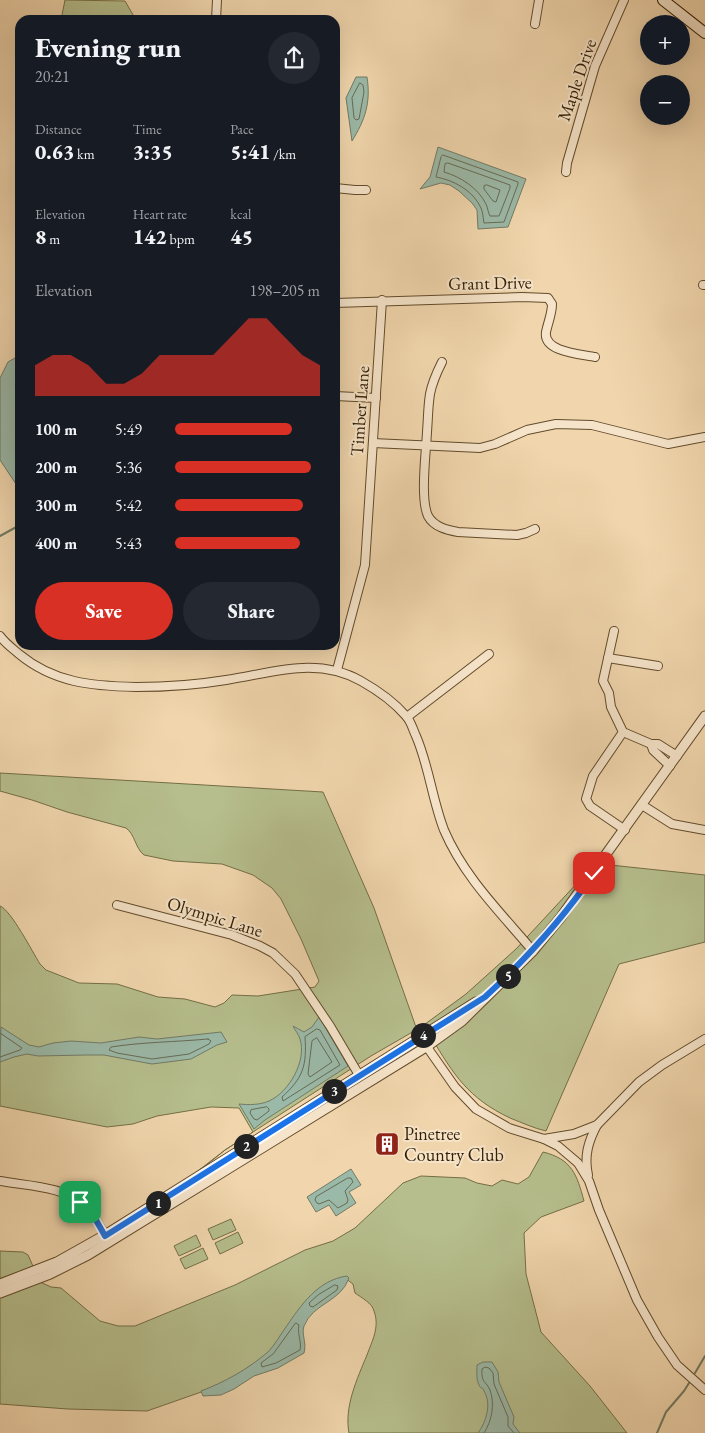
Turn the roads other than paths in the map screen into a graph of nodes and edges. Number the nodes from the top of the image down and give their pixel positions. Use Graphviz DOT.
graph roads {
  1 [pos="217,0"];
  2 [pos="539,0"];
  3 [pos="624,0"];
  4 [pos="663,0"];
  5 [pos="216,15"];
  6 [pos="535,24"];
  7 [pos="705,32"];
  8 [pos="566,172"];
  9 [pos="340,188"];
  10 [pos="366,190"];
  11 [pos="382,300"];
  12 [pos="340,303"];
  13 [pos="595,357"];
  14 [pos="442,362"];
  15 [pos="340,396"];
  16 [pos="376,398"];
  17 [pos="705,437"];
  18 [pos="373,443"];
  19 [pos="427,446"];
  20 [pos="535,529"];
  21 [pos="614,631"];
  22 [pos="0,636"];
  23 [pos="489,654"];
  24 [pos="608,658"];
  25 [pos="658,666"];
  26 [pos="337,670"];
  27 [pos="705,716"];
  28 [pos="407,717"];
  29 [pos="624,732"];
  30 [pos="651,744"];
  31 [pos="677,756"];
  32 [pos="670,766"];
  33 [pos="642,806"];
  34 [pos="625,830"];
  35 [pos="705,830"];
  36 [pos="117,905"];
  37 [pos="533,951"];
  38 [pos="485,997"];
  39 [pos="420,1037"];
  40 [pos="705,1039"];
  41 [pos="426,1047"];
  42 [pos="359,1075"];
  43 [pos="597,1125"];
  44 [pos="544,1139"];
  45 [pos="0,1181"];
  46 [pos="589,1181"];
  47 [pos="107,1239"];
  48 [pos="0,1284"];
  49 [pos="0,1293"];
  50 [pos="705,1390"];
  1 -- 5 [label="street"];
  2 -- 6 [label="street"];
  3 -- 8 [label="street, Maple Drive"];
  4 -- 7 [label="main road"];
  9 -- 10 [label="street"];
  11 -- 12 [label="street, Grant Drive"];
  11 -- 13 [label="street, Grant Drive"];
  11 -- 16 [label="street, Timber Lane"];
  14 -- 19 [label="street"];
  15 -- 16 [label="street"];
  16 -- 18 [label="street, Timber Lane"];
  17 -- 19 [label="street"];
  18 -- 19 [label="street"];
  18 -- 26 [label="street, Timber Lane"];
  19 -- 20 [label="street"];
  21 -- 24 [label="street"];
  22 -- 26 [label="street"];
  23 -- 28 [label="street"];
  24 -- 25 [label="street"];
  24 -- 29 [label="street"];
  26 -- 28 [label="street"];
  27 -- 31 [label="street"];
  28 -- 37 [label="street"];
  29 -- 30 [label="street"];
  29 -- 34 [label="street"];
  30 -- 31 [label="street"];
  30 -- 32 [label="street"];
  31 -- 32 [label="street"];
  32 -- 33 [label="street"];
  33 -- 34 [label="street"];
  33 -- 35 [label="street"];
  34 -- 37 [label="street"];
  36 -- 42 [label="street, Olympic Lane"];
  37 -- 38 [label="street"];
  38 -- 39 [label="street"];
  38 -- 41 [label="street"];
  39 -- 41 [label="street"];
  39 -- 42 [label="street"];
  40 -- 43 [label="street"];
  41 -- 44 [label="street"];
  41 -- 47 [label="street"];
  42 -- 47 [label="street"];
  43 -- 44 [label="street"];
  43 -- 46 [label="street"];
  44 -- 46 [label="street"];
  45 -- 47 [label="street"];
  46 -- 50 [label="street"];
  47 -- 48 [label="street"];
  47 -- 49 [label="street"];
}
